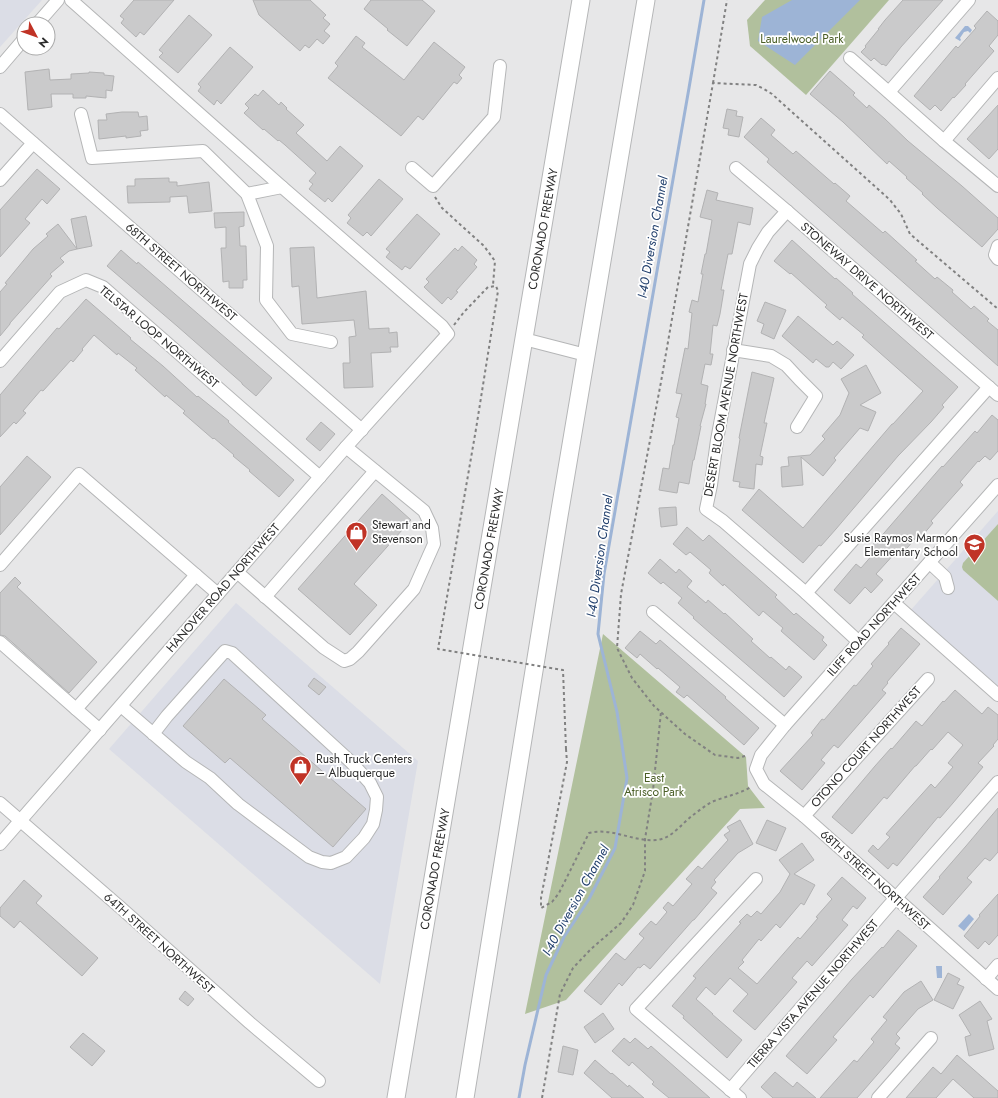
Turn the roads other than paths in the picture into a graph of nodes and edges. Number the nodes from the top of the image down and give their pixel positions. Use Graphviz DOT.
graph roads {
  1 [pos="58,0"];
  2 [pos="71,0"];
  3 [pos="581,0"];
  4 [pos="646,0"];
  5 [pos="968,0"];
  6 [pos="44,16"];
  7 [pos="16,48"];
  8 [pos="850,58"];
  9 [pos="500,66"];
  10 [pos="0,67"];
  11 [pos="998,78"];
  12 [pos="889,92"];
  13 [pos="0,114"];
  14 [pos="81,114"];
  15 [pos="944,141"];
  16 [pos="33,143"];
  17 [pos="412,168"];
  18 [pos="736,168"];
  19 [pos="0,180"];
  20 [pos="282,186"];
  21 [pos="998,186"];
  22 [pos="247,194"];
  23 [pos="787,211"];
  24 [pos="998,246"];
  25 [pos="998,259"];
  26 [pos="524,339"];
  27 [pos="331,342"];
  28 [pos="733,350"];
  29 [pos="586,355"];
  30 [pos="0,361"];
  31 [pos="994,391"];
  32 [pos="797,427"];
  33 [pos="362,430"];
  34 [pos="346,447"];
  35 [pos="375,471"];
  36 [pos="320,477"];
  37 [pos="998,485"];
  38 [pos="930,562"];
  39 [pos="0,565"];
  40 [pos="237,572"];
  41 [pos="196,575"];
  42 [pos="948,588"];
  43 [pos="806,593"];
  44 [pos="218,594"];
  45 [pos="265,597"];
  46 [pos="894,603"];
  47 [pos="653,612"];
  48 [pos="0,642"];
  49 [pos="859,642"];
  50 [pos="928,678"];
  51 [pos="998,695"];
  52 [pos="121,706"];
  53 [pos="76,709"];
  54 [pos="785,725"];
  55 [pos="100,730"];
  56 [pos="153,734"];
  57 [pos="756,769"];
  58 [pos="998,782"];
  59 [pos="0,803"];
  60 [pos="804,816"];
  61 [pos="20,821"];
  62 [pos="0,844"];
  63 [pos="756,879"];
  64 [pos="896,898"];
  65 [pos="998,965"];
  66 [pos="986,979"];
  67 [pos="998,989"];
  68 [pos="931,1038"];
  69 [pos="319,1081"];
  70 [pos="730,1090"];
  71 [pos="396,1098"];
  72 [pos="465,1098"];
  73 [pos="740,1098"];
  74 [pos="878,1098"];
  1 -- 6 [label="street"];
  2 -- 20 [label="street"];
  3 -- 26 [label="highway, CORONADO FREEWAY"];
  4 -- 29 [label="highway"];
  5 -- 12 [label="street"];
  7 -- 10 [label="street"];
  8 -- 12 [label="street"];
  9 -- 17 [label="street"];
  11 -- 15 [label="street"];
  12 -- 15 [label="street"];
  13 -- 16 [label="street, 68TH STREET NORTHWEST"];
  14 -- 22 [label="street"];
  15 -- 21 [label="street"];
  16 -- 19 [label="street"];
  16 -- 33 [label="street, 68TH STREET NORTHWEST"];
  18 -- 23 [label="street, STONEWAY DRIVE NORTHWEST"];
  20 -- 22 [label="street"];
  20 -- 33 [label="street, HANOVER ROAD NORTHWEST"];
  22 -- 27 [label="street"];
  23 -- 28 [label="street, DESERT BLOOM AVENUE NORTHWEST"];
  23 -- 31 [label="street, STONEWAY DRIVE NORTHWEST"];
  24 -- 25 [label="street"];
  26 -- 29 [label="street"];
  26 -- 71 [label="highway, CORONADO FREEWAY"];
  28 -- 32 [label="street"];
  28 -- 43 [label="street, DESERT BLOOM AVENUE NORTHWEST"];
  29 -- 72 [label="highway"];
  30 -- 36 [label="street, TELSTAR LOOP NORTHWEST"];
  31 -- 43 [label="street"];
  33 -- 34 [label="street, HANOVER ROAD NORTHWEST"];
  34 -- 35 [label="street"];
  34 -- 36 [label="street, HANOVER ROAD NORTHWEST"];
  35 -- 45 [label="street"];
  35 -- 45 [label="street"];
  36 -- 40 [label="street, HANOVER ROAD NORTHWEST"];
  37 -- 38 [label="street, ILIFF ROAD NORTHWEST"];
  38 -- 42 [label="street"];
  38 -- 46 [label="street, ILIFF ROAD NORTHWEST"];
  39 -- 41 [label="street"];
  40 -- 44 [label="street, HANOVER ROAD NORTHWEST"];
  40 -- 45 [label="street"];
  41 -- 44 [label="street"];
  41 -- 53 [label="street"];
  43 -- 49 [label="street"];
  44 -- 52 [label="street, HANOVER ROAD NORTHWEST"];
  46 -- 49 [label="street, ILIFF ROAD NORTHWEST"];
  46 -- 51 [label="street"];
  47 -- 54 [label="street"];
  48 -- 53 [label="street"];
  49 -- 54 [label="street, ILIFF ROAD NORTHWEST"];
  50 -- 60 [label="street, OTONO COURT NORTHWEST"];
  52 -- 55 [label="street, HANOVER ROAD NORTHWEST"];
  52 -- 56 [label="street"];
  53 -- 55 [label="street"];
  54 -- 57 [label="street, ILIFF ROAD NORTHWEST"];
  55 -- 61 [label="street, HANOVER ROAD NORTHWEST"];
  56 -- 56 [label="street"];
  57 -- 60 [label="street, 68TH STREET NORTHWEST"];
  58 -- 64 [label="street, TIERRA VISTA AVENUE NORTHWEST"];
  59 -- 61 [label="street, 64TH STREET NORTHWEST"];
  60 -- 64 [label="street, 68TH STREET NORTHWEST"];
  61 -- 62 [label="street, HANOVER ROAD NORTHWEST"];
  61 -- 69 [label="street, 64TH STREET NORTHWEST"];
  63 -- 70 [label="street"];
  64 -- 66 [label="street, 68TH STREET NORTHWEST"];
  64 -- 70 [label="street, TIERRA VISTA AVENUE NORTHWEST"];
  65 -- 66 [label="street"];
  66 -- 67 [label="street, 68TH STREET NORTHWEST"];
  68 -- 74 [label="street"];
  70 -- 73 [label="street"];
}
